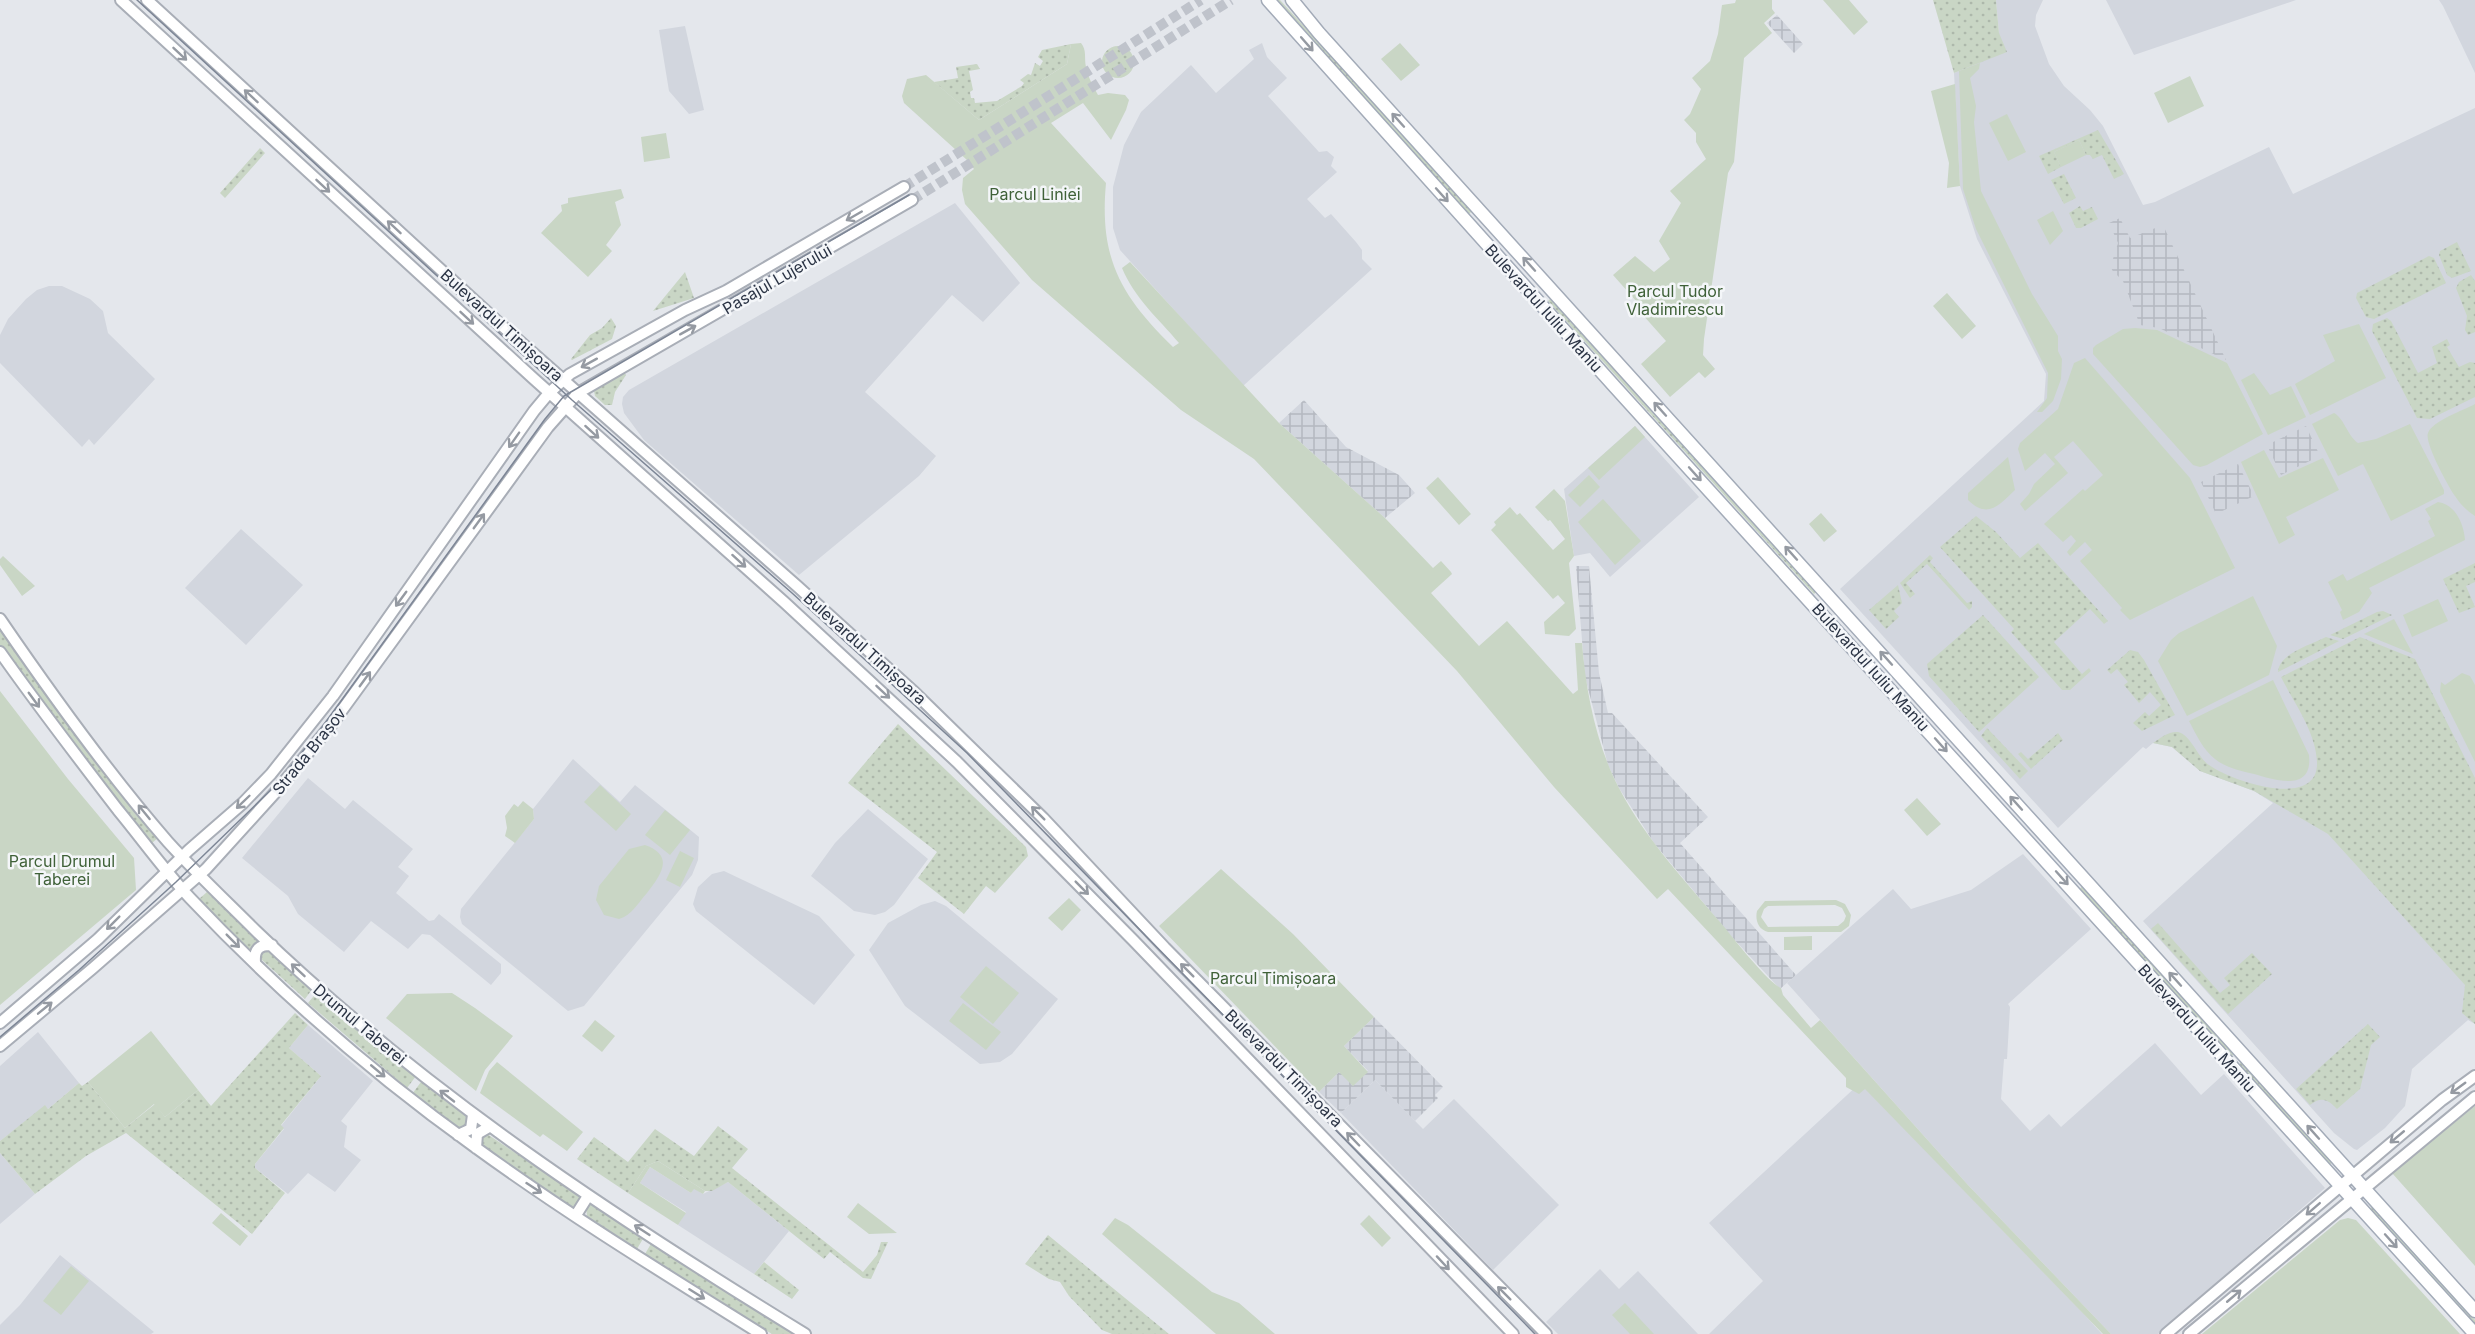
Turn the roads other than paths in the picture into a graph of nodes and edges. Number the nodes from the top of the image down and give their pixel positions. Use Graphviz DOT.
graph roads {
  1 [pos="121,0"];
  2 [pos="147,0"];
  3 [pos="1268,0"];
  4 [pos="1295,2"];
  5 [pos="172,23"];
  6 [pos="161,36"];
  7 [pos="904,187"];
  8 [pos="912,200"];
  9 [pos="416,247"];
  10 [pos="404,260"];
  11 [pos="617,347"];
  12 [pos="562,379"];
  13 [pos="549,393"];
  14 [pos="578,393"];
  15 [pos="565,407"];
  16 [pos="0,619"];
  17 [pos="0,652"];
  18 [pos="2038,827"];
  19 [pos="1058,834"];
  20 [pos="2025,838"];
  21 [pos="1043,849"];
  22 [pos="182,857"];
  23 [pos="167,871"];
  24 [pos="198,875"];
  25 [pos="182,889"];
  26 [pos="1146,928"];
  27 [pos="1133,940"];
  28 [pos="272,945"];
  29 [pos="255,962"];
  30 [pos="0,1023"];
  31 [pos="0,1046"];
  32 [pos="1274,1057"];
  33 [pos="1259,1071"];
  34 [pos="2475,1076"];
  35 [pos="2475,1096"];
  36 [pos="473,1115"];
  37 [pos="489,1127"];
  38 [pos="458,1135"];
  39 [pos="476,1148"];
  40 [pos="1380,1165"];
  41 [pos="2352,1175"];
  42 [pos="1365,1180"];
  43 [pos="2340,1185"];
  44 [pos="2364,1187"];
  45 [pos="588,1196"];
  46 [pos="2352,1198"];
  47 [pos="576,1215"];
  48 [pos="2475,1311"];
  49 [pos="761,1334"];
  50 [pos="806,1334"];
  51 [pos="1513,1334"];
  52 [pos="1546,1334"];
  53 [pos="2166,1334"];
  54 [pos="2189,1334"];
  55 [pos="2475,1334"];
  1 -- 6 [label="main road, Bulevardul Timișoara"];
  2 -- 5 [label="main road, Bulevardul Timișoara"];
  3 -- 20 [label="main road, Bulevardul Iuliu Maniu, one-way"];
  18 -- 4 [label="main road, Bulevardul Iuliu Maniu, one-way"];
  5 -- 6 [label="main road"];
  9 -- 5 [label="main road, Bulevardul Timișoara, one-way"];
  6 -- 10 [label="main road, Bulevardul Timișoara, one-way"];
  7 -- 11 [label="main road, Pasajul Lujerului, one-way"];
  14 -- 8 [label="main road, Pasajul Lujerului, one-way"];
  9 -- 10 [label="main road"];
  9 -- 12 [label="main road, Bulevardul Timișoara"];
  10 -- 13 [label="main road, Bulevardul Timișoara, one-way"];
  11 -- 12 [label="main road, Strada Brașov, one-way"];
  12 -- 13 [label="main road, Strada Brașov"];
  12 -- 14 [label="main road, Bulevardul Timișoara"];
  13 -- 15 [label="main road, Bulevardul Timișoara"];
  13 -- 22 [label="main road, Strada Brașov, one-way"];
  14 -- 15 [label="main road, Strada Brașov"];
  19 -- 14 [label="main road, Bulevardul Timișoara, one-way"];
  15 -- 21 [label="main road, Bulevardul Timișoara, one-way"];
  24 -- 15 [label="main road, Strada Brașov, one-way"];
  22 -- 16 [label="main road, Drumul Taberei, one-way"];
  17 -- 23 [label="main road, Drumul Taberei, one-way"];
  18 -- 20 [label="main road"];
  41 -- 18 [label="main road, Bulevardul Iuliu Maniu, one-way"];
  19 -- 21 [label="main road"];
  19 -- 26 [label="main road, Bulevardul Timișoara"];
  20 -- 43 [label="main road, Bulevardul Iuliu Maniu, one-way"];
  21 -- 27 [label="main road, Bulevardul Timișoara, one-way"];
  22 -- 23 [label="main road, Strada Brașov"];
  22 -- 24 [label="main road, Drumul Taberei"];
  23 -- 25 [label="main road, Drumul Taberei"];
  23 -- 30 [label="main road, Strada Brașov, one-way"];
  24 -- 25 [label="main road, Strada Brașov"];
  24 -- 28 [label="main road, Drumul Taberei"];
  25 -- 29 [label="main road, Drumul Taberei, one-way"];
  31 -- 25 [label="main road, Strada Brașov, one-way"];
  26 -- 27 [label="main road"];
  32 -- 26 [label="main road, Bulevardul Timișoara, one-way"];
  27 -- 33 [label="main road, Bulevardul Timișoara"];
  28 -- 29 [label="main road"];
  36 -- 28 [label="main road, Drumul Taberei, one-way"];
  29 -- 38 [label="main road, Drumul Taberei, one-way"];
  32 -- 33 [label="main road"];
  40 -- 32 [label="main road, Bulevardul Timișoara, one-way"];
  33 -- 42 [label="main road, Bulevardul Timișoara"];
  34 -- 41 [label="main road, one-way"];
  35 -- 44 [label="main road"];
  36 -- 37 [label="main road, Drumul Taberei"];
  36 -- 38 [label="main road"];
  37 -- 39 [label="main road"];
  37 -- 45 [label="main road, Drumul Taberei"];
  38 -- 39 [label="main road, Drumul Taberei"];
  39 -- 47 [label="main road, Drumul Taberei, one-way"];
  40 -- 42 [label="main road"];
  52 -- 40 [label="main road, Bulevardul Timișoara, one-way"];
  41 -- 43 [label="main road"];
  41 -- 44 [label="main road, Bulevardul Iuliu Maniu"];
  42 -- 51 [label="main road, Bulevardul Timișoara, one-way"];
  43 -- 46 [label="main road, Bulevardul Iuliu Maniu"];
  43 -- 53 [label="main road, one-way"];
  44 -- 46 [label="main road"];
  44 -- 48 [label="main road, Bulevardul Iuliu Maniu"];
  45 -- 47 [label="main road"];
  50 -- 45 [label="main road, Drumul Taberei, one-way"];
  54 -- 46 [label="main road, one-way"];
  46 -- 55 [label="main road, Bulevardul Iuliu Maniu, one-way"];
  47 -- 49 [label="main road, Drumul Taberei, one-way"];
}
